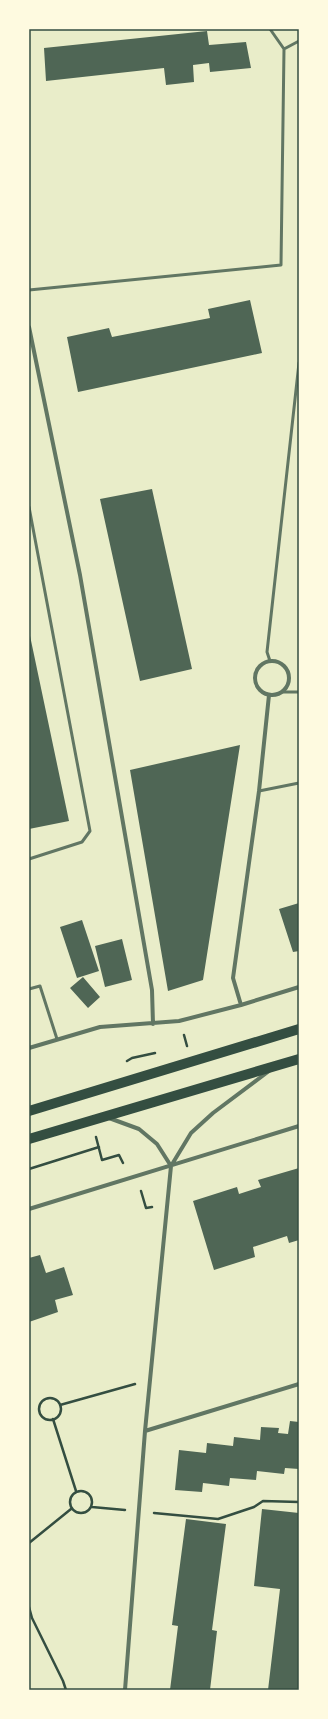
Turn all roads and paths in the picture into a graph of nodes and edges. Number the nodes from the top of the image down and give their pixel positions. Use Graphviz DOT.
graph roads {
  1 [pos="270,29"];
  2 [pos="299,41"];
  3 [pos="284,49"];
  4 [pos="29,290"];
  5 [pos="29,326"];
  6 [pos="299,363"];
  7 [pos="29,507"];
  8 [pos="270,661"];
  9 [pos="283,692"];
  10 [pos="299,692"];
  11 [pos="269,695"];
  12 [pos="299,783"];
  13 [pos="259,791"];
  14 [pos="29,859"];
  15 [pos="299,987"];
  16 [pos="29,989"];
  17 [pos="241,1005"];
  18 [pos="153,1024"];
  19 [pos="299,1029"];
  20 [pos="57,1039"];
  21 [pos="29,1048"];
  22 [pos="299,1059"];
  23 [pos="275,1066"];
  24 [pos="29,1111"];
  25 [pos="108,1117"];
  26 [pos="92,1121"];
  27 [pos="299,1126"];
  28 [pos="29,1139"];
  29 [pos="99,1147"];
  30 [pos="171,1166"];
  31 [pos="29,1169"];
  32 [pos="137,1176"];
  33 [pos="168,1202"];
  34 [pos="29,1209"];
  35 [pos="150,1380"];
  36 [pos="299,1384"];
  37 [pos="60,1405"];
  38 [pos="53,1419"];
  39 [pos="145,1431"];
  40 [pos="76,1492"];
  41 [pos="299,1502"];
  42 [pos="92,1507"];
  43 [pos="71,1509"];
  44 [pos="139,1511"];
  45 [pos="29,1543"];
  46 [pos="29,1607"];
  47 [pos="66,1690"];
  48 [pos="125,1690"];
  1 -- 3 [label="lane"];
  2 -- 3 [label="lane"];
  3 -- 4 [label="lane"];
  5 -- 18 [label="street"];
  6 -- 8 [label="lane"];
  7 -- 14 [label="lane"];
  8 -- 9 [label="street"];
  8 -- 11 [label="street"];
  9 -- 10 [label="lane"];
  9 -- 11 [label="street"];
  11 -- 13 [label="street"];
  12 -- 13 [label="lane"];
  13 -- 17 [label="street"];
  15 -- 17 [label="street"];
  16 -- 20 [label="lane"];
  17 -- 18 [label="street"];
  18 -- 20 [label="street"];
  19 -- 24 [label="main road"];
  20 -- 21 [label="street"];
  22 -- 23 [label="main road"];
  23 -- 25 [label="main road"];
  23 -- 30 [label="street"];
  25 -- 26 [label="main road"];
  25 -- 30 [label="street"];
  26 -- 28 [label="main road"];
  26 -- 29 [label="path"];
  27 -- 30 [label="street"];
  29 -- 31 [label="path"];
  29 -- 32 [label="path"];
  30 -- 32 [label="street"];
  30 -- 33 [label="street"];
  32 -- 33 [label="path"];
  32 -- 34 [label="street"];
  33 -- 35 [label="street"];
  35 -- 37 [label="path"];
  35 -- 39 [label="street"];
  36 -- 39 [label="street"];
  37 -- 38 [label="path"];
  37 -- 38 [label="path"];
  38 -- 40 [label="path"];
  39 -- 44 [label="street"];
  40 -- 42 [label="path"];
  40 -- 43 [label="path"];
  41 -- 44 [label="path"];
  42 -- 43 [label="path"];
  42 -- 44 [label="path"];
  43 -- 45 [label="path"];
  44 -- 48 [label="street"];
  46 -- 47 [label="path"];
}
